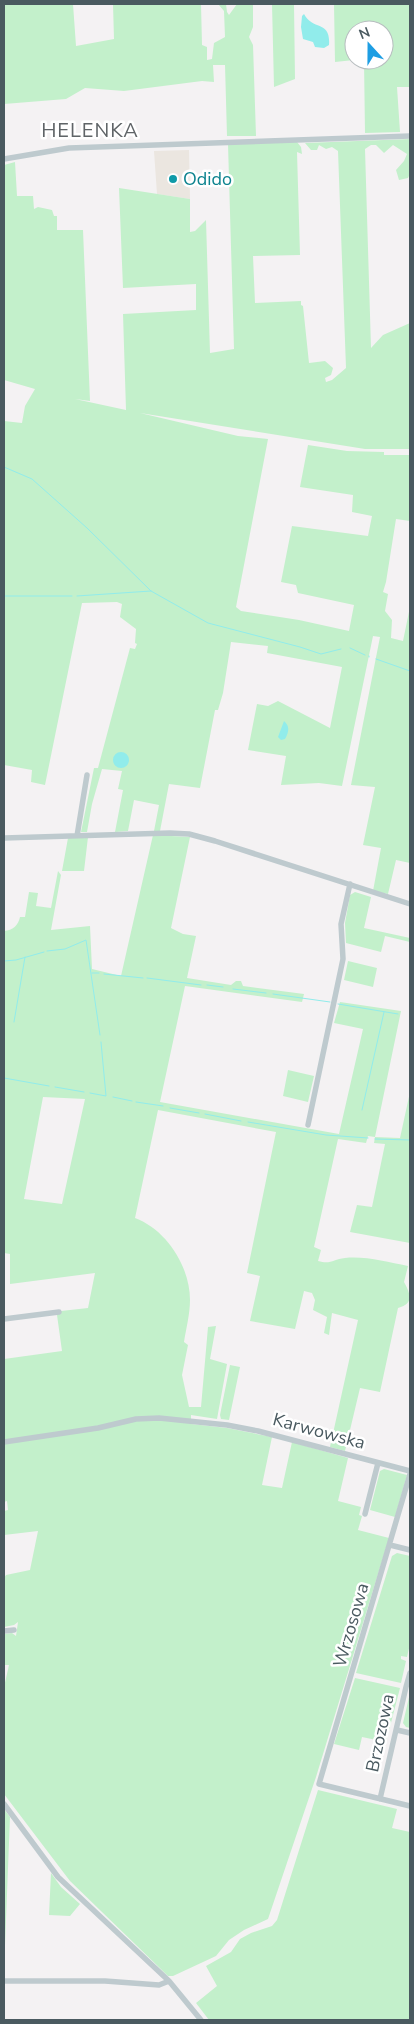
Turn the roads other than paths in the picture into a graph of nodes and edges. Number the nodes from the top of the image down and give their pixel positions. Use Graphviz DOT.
graph roads {
  1 [pos="410,136"];
  2 [pos="4,159"];
  3 [pos="87,775"];
  4 [pos="76,836"];
  5 [pos="4,838"];
  6 [pos="350,884"];
  7 [pos="410,904"];
  8 [pos="308,1125"];
  9 [pos="59,1312"];
  10 [pos="4,1320"];
  11 [pos="4,1442"];
  12 [pos="378,1463"];
  13 [pos="410,1473"];
  14 [pos="365,1514"];
  15 [pos="390,1545"];
  16 [pos="410,1550"];
  17 [pos="14,1630"];
  18 [pos="4,1631"];
  19 [pos="410,1673"];
  20 [pos="397,1730"];
  21 [pos="410,1734"];
  22 [pos="380,1799"];
  23 [pos="4,1804"];
  24 [pos="410,1806"];
  25 [pos="4,1981"];
  26 [pos="169,1981"];
  27 [pos="196,2014"];
  28 [pos="192,2020"];
  29 [pos="201,2020"];
  1 -- 2 [label="street"];
  3 -- 4 [label="street"];
  4 -- 5 [label="street"];
  4 -- 6 [label="street"];
  6 -- 7 [label="street"];
  6 -- 8 [label="street"];
  9 -- 10 [label="street"];
  11 -- 12 [label="street, Karwowska"];
  12 -- 13 [label="street, Karwowska"];
  12 -- 14 [label="street"];
  13 -- 15 [label="street, Wrzosowa"];
  15 -- 16 [label="street"];
  15 -- 22 [label="street, Wrzosowa"];
  17 -- 18 [label="street"];
  19 -- 20 [label="street, Brzozowa"];
  20 -- 21 [label="street"];
  20 -- 22 [label="street, Brzozowa"];
  22 -- 24 [label="street"];
  23 -- 26 [label="street"];
  25 -- 26 [label="street"];
  26 -- 27 [label="street"];
  27 -- 28 [label="street"];
  27 -- 29 [label="street"];
}
